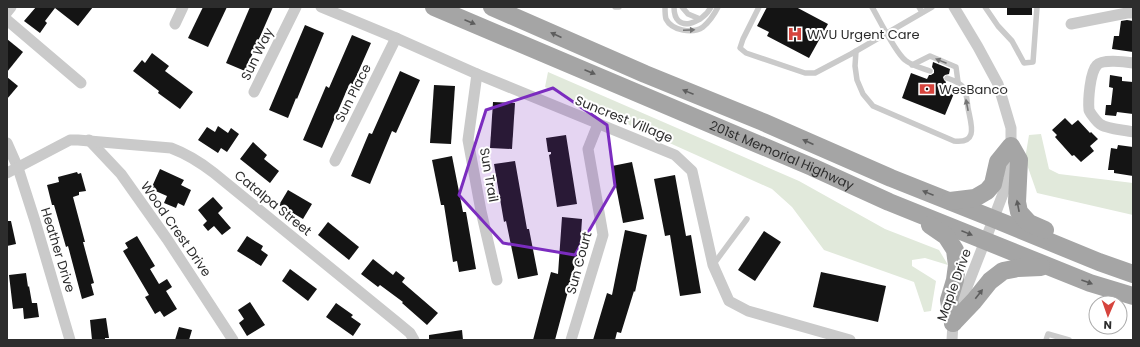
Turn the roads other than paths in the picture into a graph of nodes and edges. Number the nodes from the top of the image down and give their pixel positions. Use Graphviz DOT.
graph roads {
  1 [pos="11,7"];
  2 [pos="183,7"];
  3 [pos="296,7"];
  4 [pos="321,7"];
  5 [pos="434,7"];
  6 [pos="492,7"];
  7 [pos="615,7"];
  8 [pos="619,7"];
  9 [pos="665,7"];
  10 [pos="674,7"];
  11 [pos="682,7"];
  12 [pos="711,7"];
  13 [pos="718,7"];
  14 [pos="760,7"];
  15 [pos="872,7"];
  16 [pos="919,7"];
  17 [pos="932,7"];
  18 [pos="954,7"];
  19 [pos="985,7"];
  20 [pos="1037,7"];
  21 [pos="7,12"];
  22 [pos="922,12"];
  23 [pos="1133,13"];
  24 [pos="700,19"];
  25 [pos="7,20"];
  26 [pos="175,24"];
  27 [pos="1072,24"];
  28 [pos="887,33"];
  29 [pos="396,38"];
  30 [pos="856,51"];
  31 [pos="1133,63"];
  32 [pos="912,64"];
  33 [pos="930,71"];
  34 [pos="477,74"];
  35 [pos="947,78"];
  36 [pos="958,82"];
  37 [pos="81,83"];
  38 [pos="254,92"];
  39 [pos="598,124"];
  40 [pos="1133,132"];
  41 [pos="89,140"];
  42 [pos="7,143"];
  43 [pos="1011,146"];
  44 [pos="335,161"];
  45 [pos="18,168"];
  46 [pos="7,173"];
  47 [pos="950,201"];
  48 [pos="889,202"];
  49 [pos="747,219"];
  50 [pos="994,219"];
  51 [pos="985,241"];
  52 [pos="713,265"];
  53 [pos="1051,268"];
  54 [pos="1133,274"];
  55 [pos="497,280"];
  56 [pos="1133,296"];
  57 [pos="952,331"];
  58 [pos="1053,338"];
  59 [pos="70,340"];
  60 [pos="233,340"];
  61 [pos="414,340"];
  62 [pos="571,340"];
  63 [pos="850,340"];
  64 [pos="1046,340"];
  65 [pos="1069,340"];
  1 -- 21 [label="street"];
  2 -- 26 [label="street"];
  3 -- 38 [label="street, Sun Way"];
  4 -- 29 [label="street, Suncrest Village"];
  5 -- 48 [label="main road, 201st Memorial Highway, one-way"];
  47 -- 6 [label="main road, 201st Memorial Highway, one-way"];
  7 -- 8 [label="lane"];
  9 -- 13 [label="lane, one-way"];
  10 -- 24 [label="lane"];
  11 -- 24 [label="lane"];
  12 -- 24 [label="lane"];
  14 -- 30 [label="lane"];
  15 -- 28 [label="lane"];
  16 -- 22 [label="lane"];
  17 -- 22 [label="lane"];
  18 -- 43 [label="street, Maple Drive"];
  19 -- 20 [label="lane"];
  22 -- 28 [label="lane"];
  23 -- 27 [label="street"];
  25 -- 37 [label="street"];
  28 -- 30 [label="lane"];
  28 -- 32 [label="lane"];
  29 -- 34 [label="street, Suncrest Village"];
  29 -- 44 [label="street, Sun Place"];
  30 -- 36 [label="lane, one-way"];
  31 -- 40 [label="street"];
  32 -- 33 [label="lane"];
  36 -- 32 [label="lane, one-way"];
  34 -- 39 [label="street, Suncrest Village"];
  34 -- 55 [label="street, Sun Trail"];
  35 -- 36 [label="lane"];
  39 -- 52 [label="street, Suncrest Village"];
  39 -- 62 [label="street, Sun Court"];
  41 -- 45 [label="street, Catalpa Street"];
  41 -- 60 [label="street, Wood Crest Drive"];
  41 -- 61 [label="street, Catalpa Street"];
  42 -- 45 [label="street, Heather Drive"];
  43 -- 47 [label="main road"];
  43 -- 50 [label="street, Maple Drive"];
  54 -- 43 [label="main road, one-way"];
  45 -- 46 [label="street, Catalpa Street"];
  45 -- 59 [label="street, Heather Drive"];
  47 -- 50 [label="main road, 201st Memorial Highway"];
  48 -- 51 [label="main road, 201st Memorial Highway, one-way"];
  48 -- 57 [label="main road"];
  49 -- 52 [label="lane"];
  50 -- 51 [label="street, Maple Drive"];
  50 -- 54 [label="main road, 201st Memorial Highway"];
  51 -- 53 [label="main road, 201st Memorial Highway"];
  51 -- 57 [label="street, Maple Drive"];
  52 -- 63 [label="street, Suncrest Village"];
  53 -- 56 [label="main road, 201st Memorial Highway, one-way"];
  57 -- 53 [label="main road, one-way"];
  58 -- 64 [label="lane"];
  58 -- 65 [label="lane"];
}
